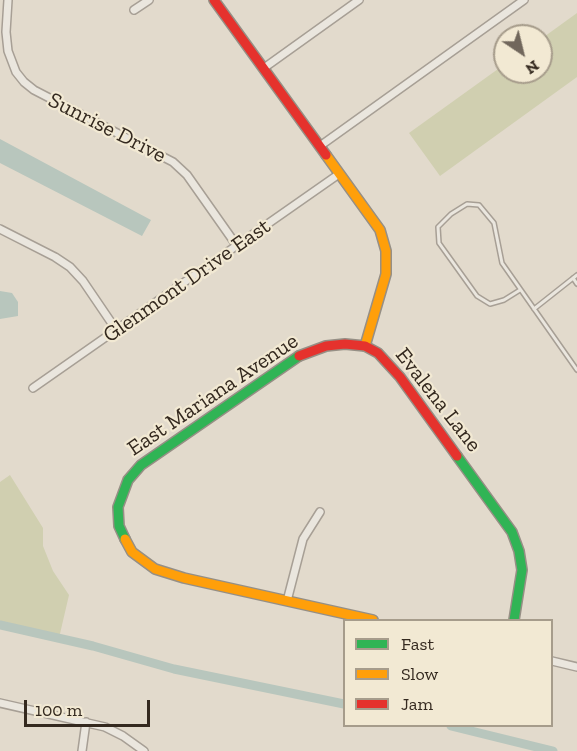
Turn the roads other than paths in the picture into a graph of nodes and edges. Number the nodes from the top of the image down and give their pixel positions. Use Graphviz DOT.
graph roads {
  1 [pos="8,0"];
  2 [pos="148,0"];
  3 [pos="214,0"];
  4 [pos="358,0"];
  5 [pos="524,0"];
  6 [pos="134,10"];
  7 [pos="264,68"];
  8 [pos="320,146"];
  9 [pos="339,174"];
  10 [pos="0,229"];
  11 [pos="237,246"];
  12 [pos="577,275"];
  13 [pos="573,278"];
  14 [pos="577,284"];
  15 [pos="520,290"];
  16 [pos="534,309"];
  17 [pos="117,331"];
  18 [pos="365,346"];
  19 [pos="575,364"];
  20 [pos="577,370"];
  21 [pos="33,388"];
  22 [pos="320,512"];
  23 [pos="287,601"];
  24 [pos="364,619"];
  25 [pos="514,619"];
  26 [pos="553,661"];
  27 [pos="577,667"];
  28 [pos="0,703"];
  29 [pos="86,722"];
  30 [pos="82,751"];
  31 [pos="144,751"];
  1 -- 11 [label="street, Sunrise Drive"];
  2 -- 6 [label="street"];
  3 -- 7 [label="street, Evalena Lane"];
  4 -- 7 [label="street"];
  5 -- 8 [label="street"];
  7 -- 8 [label="street, Evalena Lane"];
  8 -- 9 [label="street, Evalena Lane"];
  9 -- 11 [label="street, Glenmont Drive East"];
  9 -- 18 [label="street, Evalena Lane"];
  10 -- 17 [label="street"];
  11 -- 17 [label="street, Glenmont Drive East"];
  12 -- 13 [label="lane"];
  13 -- 14 [label="lane"];
  13 -- 16 [label="lane"];
  15 -- 15 [label="lane"];
  15 -- 16 [label="lane"];
  16 -- 19 [label="lane"];
  17 -- 21 [label="street, Glenmont Drive East"];
  18 -- 23 [label="street, East Mariana Avenue"];
  18 -- 25 [label="street, Evalena Lane"];
  19 -- 20 [label="lane"];
  22 -- 23 [label="street"];
  23 -- 24 [label="street, East Mariana Avenue"];
  26 -- 27 [label="street"];
  28 -- 29 [label="street"];
  29 -- 30 [label="street"];
  29 -- 31 [label="street"];
}
